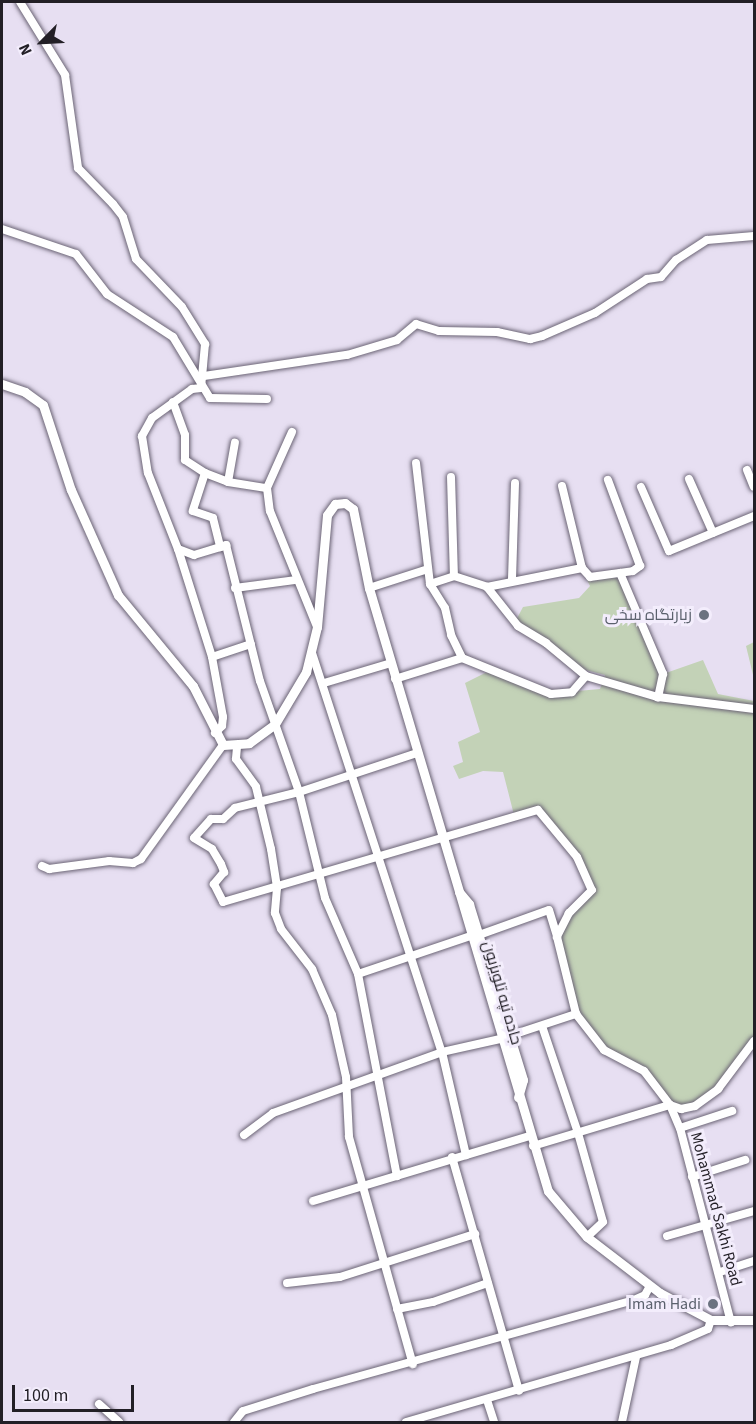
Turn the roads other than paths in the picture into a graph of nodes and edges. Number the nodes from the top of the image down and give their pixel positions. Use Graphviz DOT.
graph roads {
  1 [pos="20,2"];
  2 [pos="2,229"];
  3 [pos="754,236"];
  4 [pos="204,376"];
  5 [pos="2,384"];
  6 [pos="201,388"];
  7 [pos="267,399"];
  8 [pos="173,402"];
  9 [pos="292,432"];
  10 [pos="236,443"];
  11 [pos="416,463"];
  12 [pos="747,470"];
  13 [pos="205,473"];
  14 [pos="451,477"];
  15 [pos="689,479"];
  16 [pos="608,480"];
  17 [pos="228,482"];
  18 [pos="514,483"];
  19 [pos="562,486"];
  20 [pos="641,487"];
  21 [pos="754,487"];
  22 [pos="267,489"];
  23 [pos="754,516"];
  24 [pos="713,533"];
  25 [pos="220,547"];
  26 [pos="178,549"];
  27 [pos="582,568"];
  28 [pos="428,569"];
  29 [pos="620,573"];
  30 [pos="454,576"];
  31 [pos="512,579"];
  32 [pos="296,580"];
  33 [pos="430,584"];
  34 [pos="487,587"];
  35 [pos="235,588"];
  36 [pos="369,588"];
  37 [pos="317,627"];
  38 [pos="251,644"];
  39 [pos="312,653"];
  40 [pos="212,657"];
  41 [pos="462,658"];
  42 [pos="391,663"];
  43 [pos="585,676"];
  44 [pos="395,679"];
  45 [pos="324,683"];
  46 [pos="658,697"];
  47 [pos="754,709"];
  48 [pos="275,724"];
  49 [pos="215,733"];
  50 [pos="223,745"];
  51 [pos="237,747"];
  52 [pos="417,753"];
  53 [pos="351,774"];
  54 [pos="299,792"];
  55 [pos="259,801"];
  56 [pos="442,839"];
  57 [pos="381,856"];
  58 [pos="42,866"];
  59 [pos="319,875"];
  60 [pos="277,888"];
  61 [pos="474,936"];
  62 [pos="557,937"];
  63 [pos="411,955"];
  64 [pos="358,974"];
  65 [pos="576,1014"];
  66 [pos="542,1026"];
  67 [pos="505,1037"];
  68 [pos="754,1041"];
  69 [pos="442,1052"];
  70 [pos="377,1074"];
  71 [pos="345,1088"];
  72 [pos="670,1105"];
  73 [pos="732,1111"];
  74 [pos="680,1128"];
  75 [pos="578,1133"];
  76 [pos="244,1136"];
  77 [pos="529,1136"];
  78 [pos="533,1146"];
  79 [pos="466,1155"];
  80 [pos="452,1158"];
  81 [pos="745,1160"];
  82 [pos="397,1176"];
  83 [pos="692,1177"];
  84 [pos="362,1186"];
  85 [pos="313,1200"];
  86 [pos="754,1211"];
  87 [pos="707,1224"];
  88 [pos="475,1234"];
  89 [pos="667,1236"];
  90 [pos="587,1237"];
  91 [pos="754,1261"];
  92 [pos="383,1263"];
  93 [pos="720,1272"];
  94 [pos="287,1283"];
  95 [pos="488,1283"];
  96 [pos="650,1286"];
  97 [pos="397,1309"];
  98 [pos="711,1320"];
  99 [pos="754,1320"];
  100 [pos="731,1322"];
  101 [pos="501,1335"];
  102 [pos="636,1357"];
  103 [pos="412,1364"];
  104 [pos="519,1391"];
  105 [pos="487,1400"];
  106 [pos="99,1404"];
  107 [pos="119,1422"];
  108 [pos="234,1422"];
  109 [pos="406,1422"];
  110 [pos="494,1422"];
  111 [pos="622,1422"];
  1 -- 4 [label="street"];
  2 -- 6 [label="street"];
  3 -- 4 [label="street"];
  4 -- 6 [label="street"];
  5 -- 49 [label="street"];
  6 -- 7 [label="street"];
  6 -- 8 [label="street"];
  8 -- 13 [label="street"];
  8 -- 26 [label="street"];
  9 -- 22 [label="street"];
  10 -- 17 [label="street"];
  11 -- 28 [label="street"];
  12 -- 21 [label="street"];
  13 -- 17 [label="street"];
  13 -- 25 [label="street"];
  14 -- 30 [label="street"];
  15 -- 24 [label="street"];
  16 -- 29 [label="street"];
  17 -- 22 [label="street"];
  18 -- 31 [label="street"];
  19 -- 27 [label="street"];
  20 -- 24 [label="street"];
  22 -- 32 [label="street"];
  23 -- 24 [label="street"];
  25 -- 26 [label="street"];
  25 -- 35 [label="street"];
  26 -- 40 [label="street"];
  27 -- 29 [label="street"];
  27 -- 31 [label="street"];
  28 -- 33 [label="street"];
  28 -- 36 [label="street"];
  29 -- 46 [label="street"];
  30 -- 33 [label="street"];
  30 -- 34 [label="street"];
  31 -- 34 [label="street"];
  32 -- 35 [label="street"];
  32 -- 37 [label="street"];
  33 -- 41 [label="street"];
  34 -- 43 [label="street"];
  35 -- 38 [label="street"];
  36 -- 37 [label="street"];
  36 -- 42 [label="street"];
  37 -- 39 [label="street"];
  38 -- 40 [label="street"];
  38 -- 48 [label="street"];
  39 -- 45 [label="street"];
  39 -- 48 [label="street"];
  40 -- 49 [label="street"];
  41 -- 43 [label="street"];
  41 -- 44 [label="street"];
  42 -- 44 [label="street"];
  42 -- 45 [label="street"];
  43 -- 46 [label="street"];
  44 -- 52 [label="street"];
  45 -- 53 [label="street"];
  46 -- 47 [label="street"];
  48 -- 51 [label="street"];
  48 -- 54 [label="street"];
  49 -- 50 [label="street"];
  50 -- 51 [label="street"];
  50 -- 58 [label="street"];
  51 -- 55 [label="street"];
  52 -- 53 [label="street"];
  52 -- 56 [label="street"];
  53 -- 54 [label="street"];
  53 -- 57 [label="street"];
  54 -- 55 [label="street"];
  54 -- 59 [label="street"];
  55 -- 60 [label="street"];
  55 -- 60 [label="street"];
  56 -- 57 [label="street"];
  56 -- 61 [label="street"];
  56 -- 62 [label="street"];
  57 -- 59 [label="street"];
  57 -- 63 [label="street"];
  59 -- 60 [label="street"];
  59 -- 64 [label="street"];
  60 -- 71 [label="street"];
  61 -- 62 [label="street"];
  61 -- 63 [label="street"];
  61 -- 67 [label="street"];
  62 -- 65 [label="street"];
  63 -- 64 [label="street"];
  63 -- 69 [label="street"];
  64 -- 70 [label="street"];
  65 -- 66 [label="street"];
  65 -- 72 [label="street, Mohammad Sakhi Road"];
  66 -- 67 [label="street"];
  66 -- 75 [label="street"];
  67 -- 69 [label="street"];
  67 -- 77 [label="street"];
  68 -- 72 [label="street"];
  69 -- 70 [label="street"];
  69 -- 79 [label="street"];
  70 -- 71 [label="street"];
  70 -- 82 [label="street"];
  71 -- 76 [label="street"];
  71 -- 84 [label="street"];
  72 -- 74 [label="street, Mohammad Sakhi Road"];
  72 -- 75 [label="street"];
  73 -- 74 [label="street"];
  74 -- 83 [label="street, Mohammad Sakhi Road"];
  75 -- 78 [label="street"];
  75 -- 90 [label="street"];
  77 -- 78 [label="street"];
  77 -- 79 [label="street"];
  78 -- 90 [label="street"];
  79 -- 80 [label="street"];
  80 -- 82 [label="street"];
  80 -- 88 [label="street"];
  81 -- 83 [label="street"];
  82 -- 84 [label="street"];
  83 -- 87 [label="street, Mohammad Sakhi Road"];
  84 -- 85 [label="street"];
  84 -- 92 [label="street"];
  86 -- 87 [label="street"];
  87 -- 89 [label="street"];
  87 -- 93 [label="street, Mohammad Sakhi Road"];
  88 -- 92 [label="street"];
  88 -- 95 [label="street"];
  90 -- 96 [label="street"];
  91 -- 93 [label="street"];
  92 -- 94 [label="street"];
  92 -- 97 [label="street"];
  93 -- 100 [label="street, Mohammad Sakhi Road"];
  95 -- 97 [label="street"];
  95 -- 101 [label="street"];
  96 -- 98 [label="street"];
  96 -- 101 [label="street"];
  97 -- 103 [label="street"];
  98 -- 100 [label="street"];
  98 -- 102 [label="street"];
  99 -- 100 [label="street"];
  101 -- 103 [label="street"];
  101 -- 104 [label="street"];
  102 -- 104 [label="street"];
  102 -- 111 [label="street"];
  103 -- 108 [label="street"];
  104 -- 105 [label="street"];
  105 -- 109 [label="street"];
  105 -- 110 [label="street"];
  106 -- 107 [label="street"];
}
